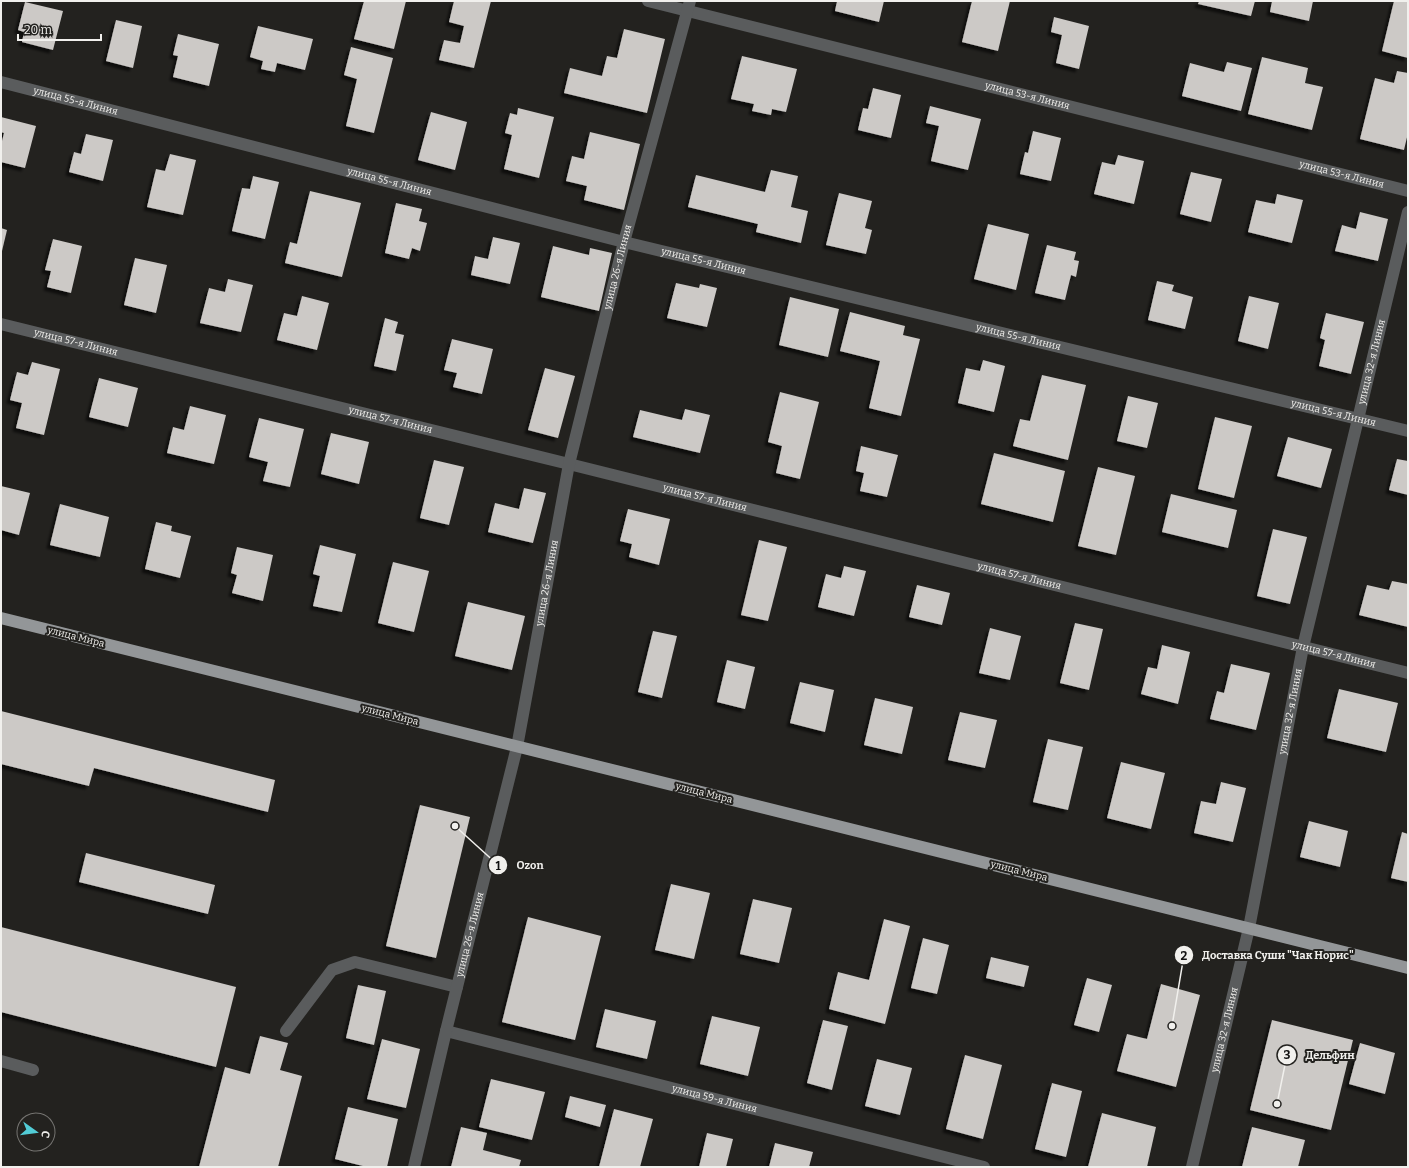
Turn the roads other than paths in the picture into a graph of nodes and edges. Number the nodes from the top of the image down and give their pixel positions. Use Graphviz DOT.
graph roads {
  1 [pos="648,1"];
  2 [pos="688,6"];
  3 [pos="1,82"];
  4 [pos="1408,191"];
  5 [pos="1408,212"];
  6 [pos="624,242"];
  7 [pos="1,324"];
  8 [pos="1359,419"];
  9 [pos="1408,431"];
  10 [pos="569,464"];
  11 [pos="1,618"];
  12 [pos="1303,647"];
  13 [pos="1408,673"];
  14 [pos="517,747"];
  15 [pos="1248,928"];
  16 [pos="1408,968"];
  17 [pos="457,988"];
  18 [pos="286,1031"];
  19 [pos="446,1031"];
  20 [pos="1,1061"];
  21 [pos="33,1070"];
  22 [pos="414,1167"];
  23 [pos="984,1167"];
  24 [pos="1192,1167"];
  1 -- 2 [label="street, улица 53-я Линия"];
  2 -- 4 [label="street, улица 53-я Линия"];
  2 -- 6 [label="street, улица 26-я Линия"];
  3 -- 6 [label="street, улица 55-я Линия"];
  5 -- 8 [label="street, улица 32-я Линия"];
  6 -- 8 [label="street, улица 55-я Линия"];
  6 -- 10 [label="street, улица 26-я Линия"];
  7 -- 10 [label="street, улица 57-я Линия"];
  8 -- 9 [label="street, улица 55-я Линия"];
  8 -- 12 [label="street, улица 32-я Линия"];
  10 -- 12 [label="street, улица 57-я Линия"];
  10 -- 14 [label="street, улица 26-я Линия"];
  11 -- 14 [label="main road, улица Мира"];
  12 -- 13 [label="street, улица 57-я Линия"];
  12 -- 15 [label="street, улица 32-я Линия"];
  14 -- 15 [label="main road, улица Мира"];
  14 -- 17 [label="street, улица 26-я Линия"];
  15 -- 16 [label="main road, улица Мира"];
  15 -- 24 [label="street, улица 32-я Линия"];
  17 -- 18 [label="street"];
  17 -- 19 [label="street, улица 26-я Линия"];
  19 -- 22 [label="street, улица 26-я Линия"];
  19 -- 23 [label="street, улица 59-я Линия"];
  20 -- 21 [label="street"];
}
